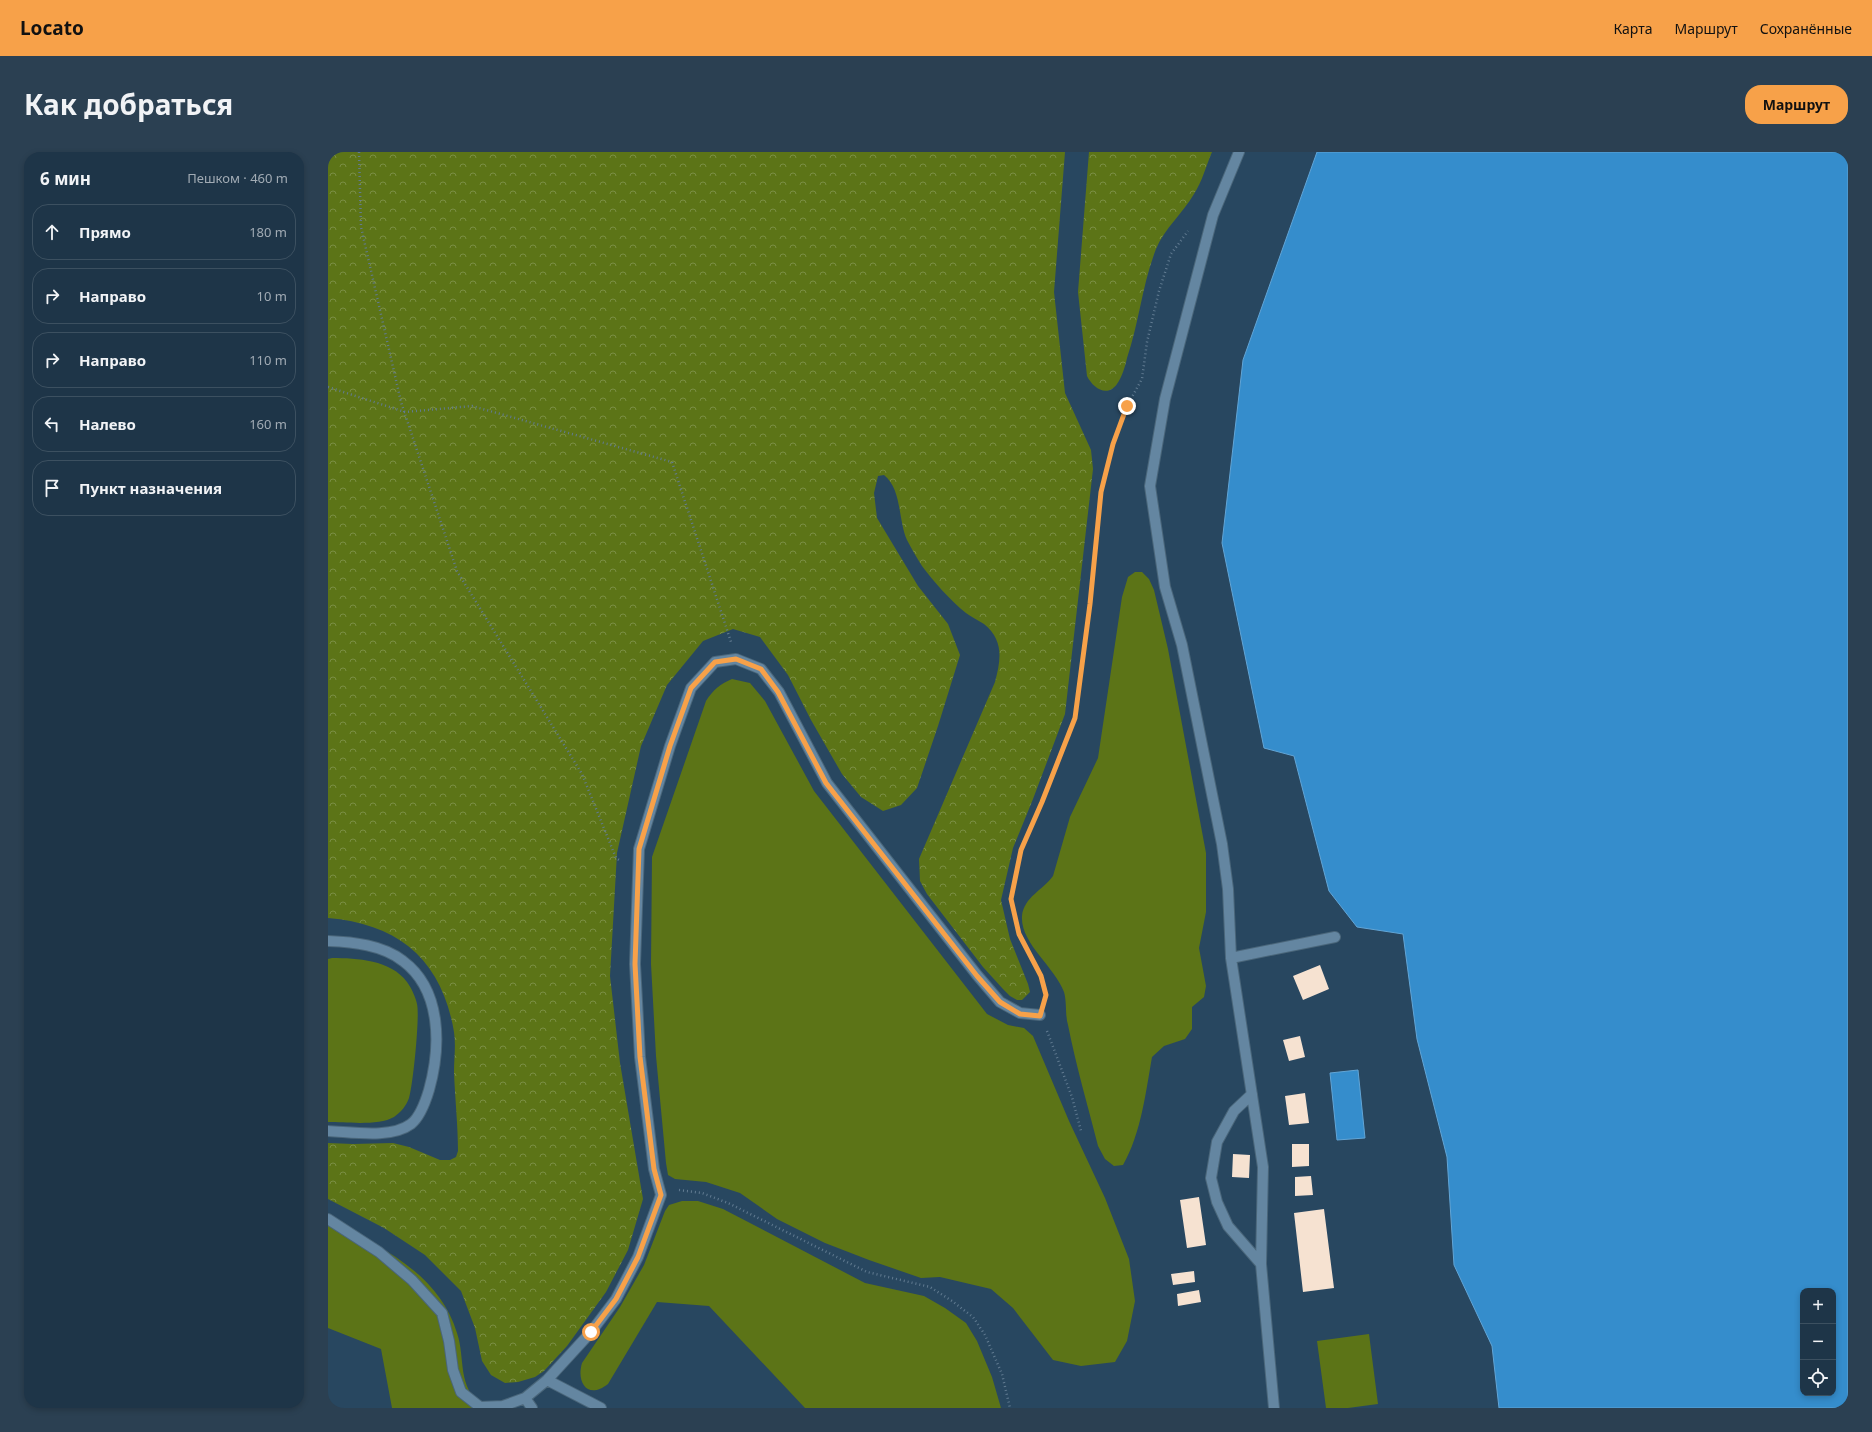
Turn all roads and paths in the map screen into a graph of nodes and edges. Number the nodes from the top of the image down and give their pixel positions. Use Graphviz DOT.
graph roads {
  1 [pos="359,152"];
  2 [pos="1239,152"];
  3 [pos="1213,216"];
  4 [pos="328,387"];
  5 [pos="404,412"];
  6 [pos="736,659"];
  7 [pos="638,873"];
  8 [pos="1335,938"];
  9 [pos="328,941"];
  10 [pos="1230,958"];
  11 [pos="1040,1016"];
  12 [pos="1252,1094"];
  13 [pos="328,1131"];
  14 [pos="1081,1131"];
  15 [pos="661,1195"];
  16 [pos="328,1219"];
  17 [pos="1260,1264"];
  18 [pos="547,1380"];
  19 [pos="525,1398"];
  20 [pos="532,1408"];
  21 [pos="601,1408"];
  22 [pos="1010,1408"];
  23 [pos="1274,1408"];
  1 -- 5 [label="path"];
  2 -- 3 [label="lane"];
  3 -- 10 [label="lane"];
  3 -- 11 [label="path"];
  4 -- 5 [label="path"];
  5 -- 6 [label="path"];
  5 -- 7 [label="path"];
  6 -- 7 [label="lane"];
  6 -- 11 [label="lane"];
  7 -- 15 [label="lane"];
  8 -- 10 [label="lane"];
  9 -- 13 [label="lane"];
  10 -- 12 [label="lane"];
  11 -- 14 [label="path"];
  12 -- 17 [label="lane"];
  12 -- 17 [label="lane"];
  15 -- 18 [label="lane"];
  15 -- 22 [label="path"];
  16 -- 19 [label="lane"];
  17 -- 23 [label="lane"];
  18 -- 19 [label="lane"];
  18 -- 21 [label="lane"];
  19 -- 20 [label="lane"];
}
